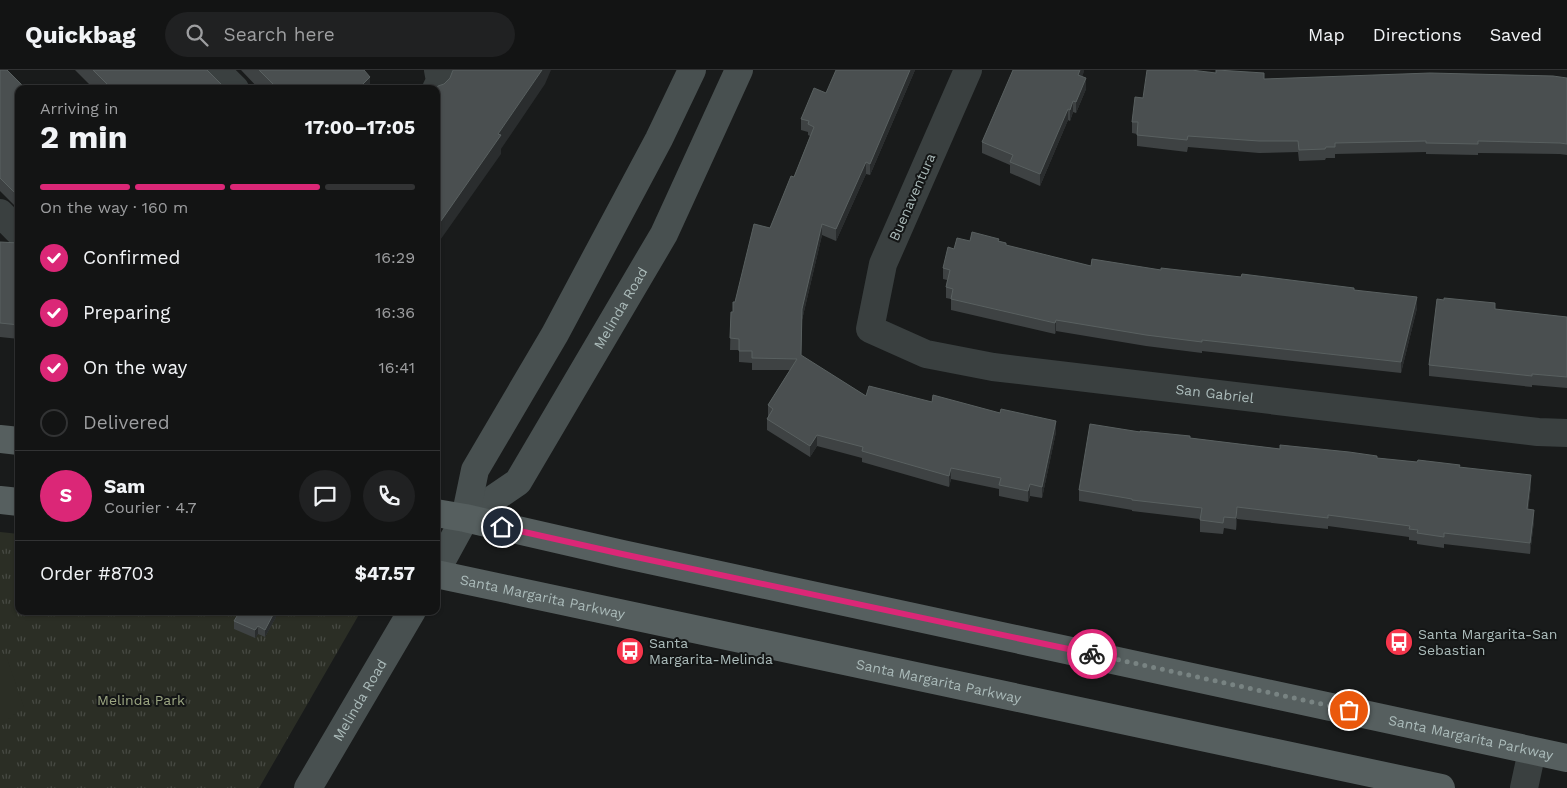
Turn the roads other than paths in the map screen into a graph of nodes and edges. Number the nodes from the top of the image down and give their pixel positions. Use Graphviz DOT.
graph roads {
  1 [pos="216,70"];
  2 [pos="438,70"];
  3 [pos="692,70"];
  4 [pos="739,70"];
  5 [pos="968,70"];
  6 [pos="231,85"];
  7 [pos="438,85"];
  8 [pos="0,213"];
  9 [pos="15,230"];
  10 [pos="0,234"];
  11 [pos="15,234"];
  12 [pos="870,329"];
  13 [pos="1567,434"];
  14 [pos="0,439"];
  15 [pos="15,441"];
  16 [pos="0,500"];
  17 [pos="15,502"];
  18 [pos="440,514"];
  19 [pos="465,518"];
  20 [pos="440,565"];
  21 [pos="440,573"];
  22 [pos="410,615"];
  23 [pos="1532,751"];
  24 [pos="1567,758"];
  25 [pos="308,788"];
  26 [pos="1441,788"];
  27 [pos="1524,788"];
  1 -- 6 [label="street"];
  2 -- 7 [label="street"];
  3 -- 19 [label="main road, Melinda Road"];
  4 -- 19 [label="main road, Melinda Road"];
  5 -- 12 [label="street, Buenaventura"];
  8 -- 9 [label="street"];
  10 -- 11 [label="street"];
  12 -- 13 [label="street, San Gabriel"];
  14 -- 15 [label="main road"];
  16 -- 17 [label="main road"];
  18 -- 19 [label="main road, Santa Margarita Parkway"];
  19 -- 20 [label="main road, Melinda Road"];
  19 -- 23 [label="main road, Santa Margarita Parkway"];
  21 -- 26 [label="main road, Santa Margarita Parkway"];
  22 -- 25 [label="main road, Melinda Road"];
  23 -- 24 [label="main road, Santa Margarita Parkway"];
  23 -- 27 [label="street"];
}
